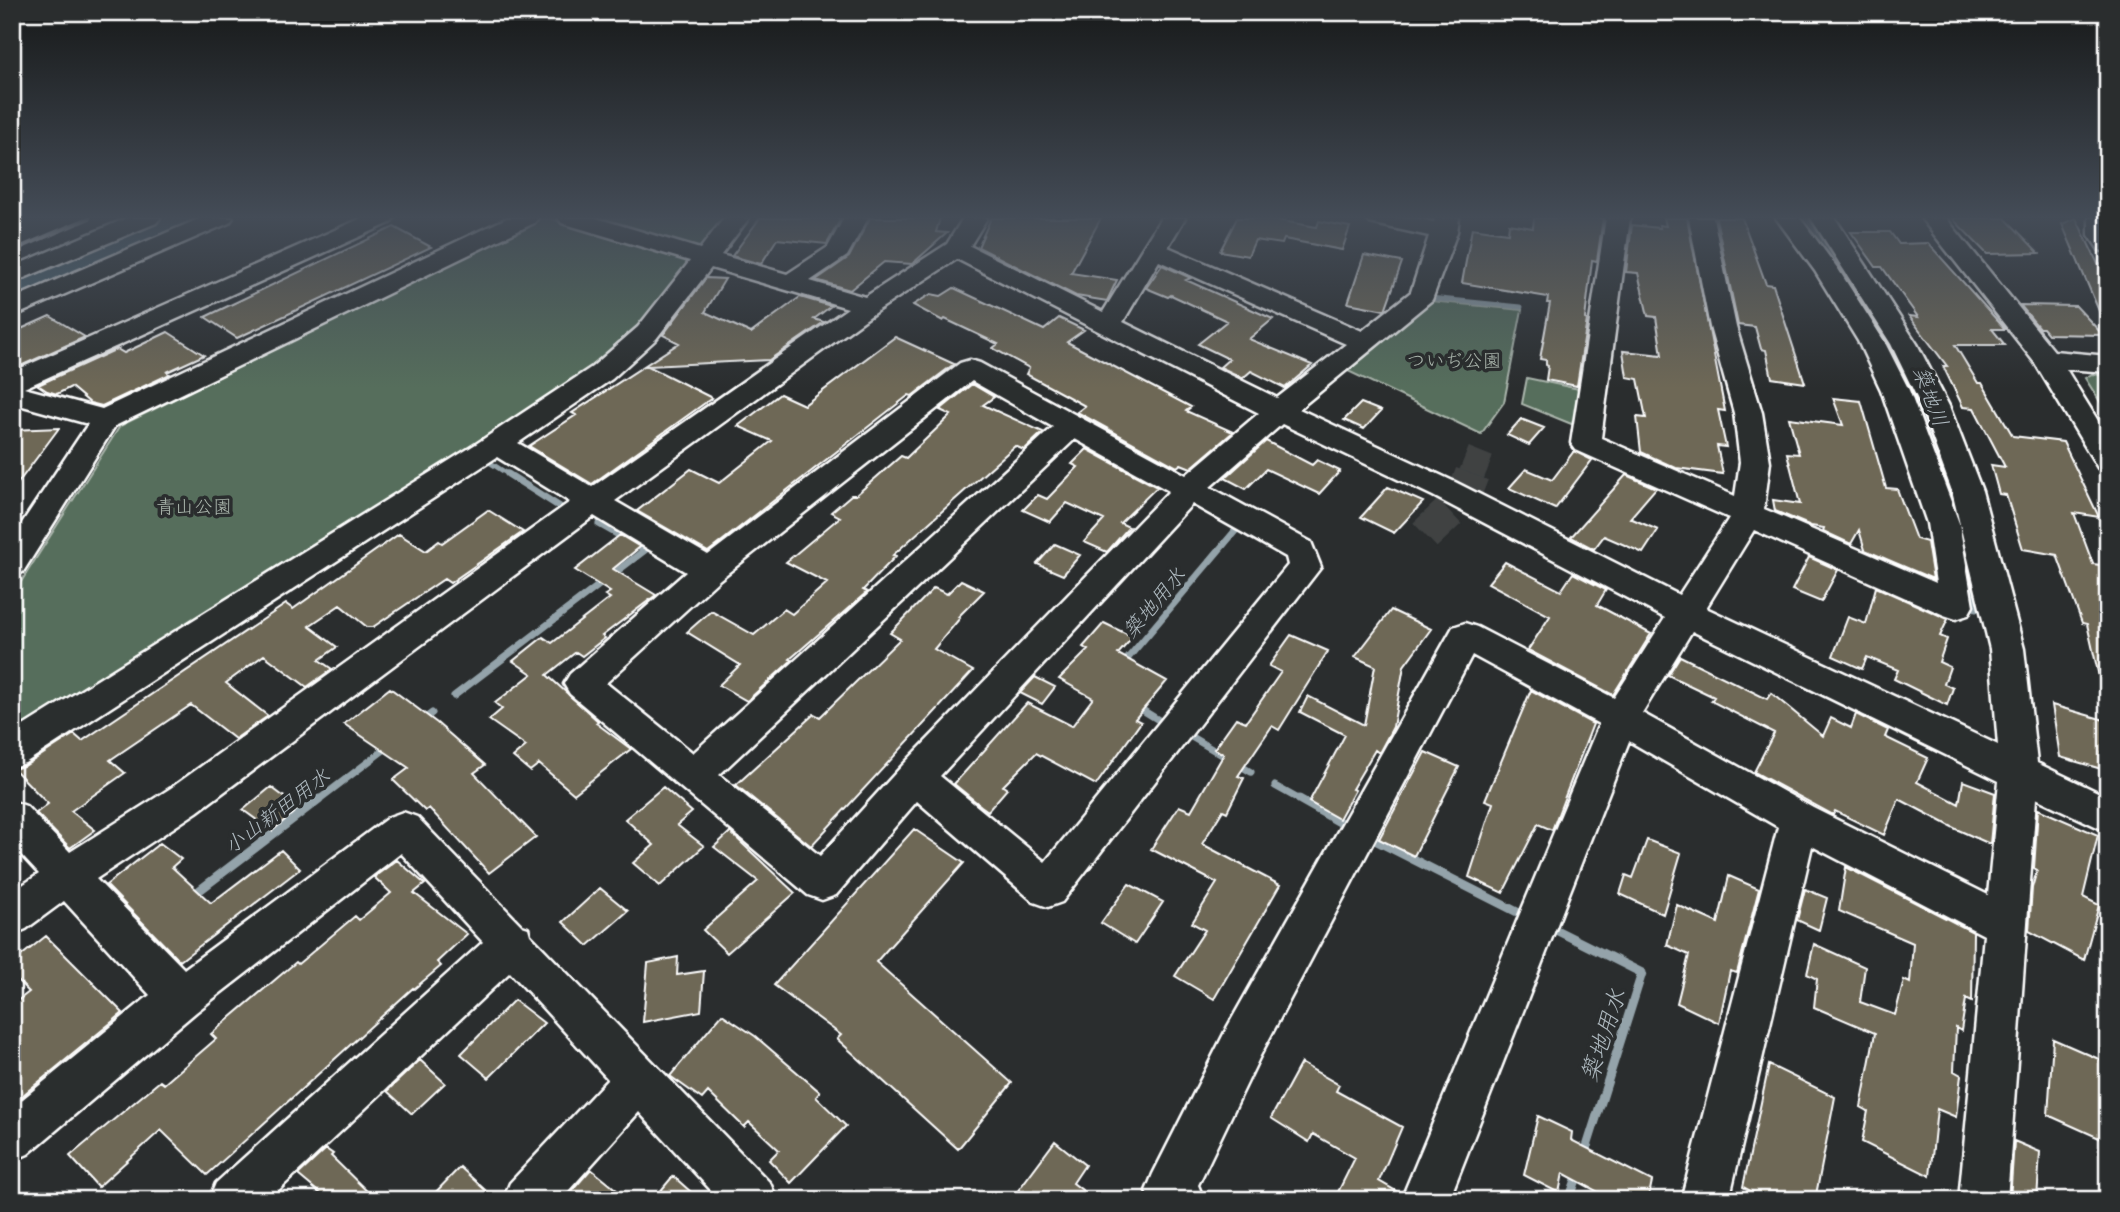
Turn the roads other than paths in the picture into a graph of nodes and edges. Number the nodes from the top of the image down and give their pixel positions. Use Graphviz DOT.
graph roads {
  1 [pos="91,275"];
  2 [pos="255,275"];
  3 [pos="408,275"];
  4 [pos="692,275"];
  5 [pos="766,275"];
  6 [pos="803,275"];
  7 [pos="917,275"];
  8 [pos="1006,275"];
  9 [pos="1139,275"];
  10 [pos="1210,275"];
  11 [pos="1430,275"];
  12 [pos="1610,275"];
  13 [pos="1712,275"];
  14 [pos="1829,275"];
  15 [pos="1859,275"];
  16 [pos="1974,275"];
  17 [pos="792,282"];
  18 [pos="868,306"];
  19 [pos="12,309"];
  20 [pos="1108,326"];
  21 [pos="1364,342"];
  22 [pos="2046,359"];
  23 [pos="2108,364"];
  24 [pos="12,383"];
  25 [pos="12,394"];
  26 [pos="1279,411"];
  27 [pos="105,419"];
  28 [pos="1072,426"];
  29 [pos="497,444"];
  30 [pos="2108,461"];
  31 [pos="1190,488"];
  32 [pos="593,501"];
  33 [pos="1748,513"];
  34 [pos="12,564"];
  35 [pos="709,572"];
  36 [pos="1685,612"];
  37 [pos="1620,718"];
  38 [pos="12,752"];
  39 [pos="2020,772"];
  40 [pos="693,776"];
  41 [pos="915,777"];
  42 [pos="2108,815"];
  43 [pos="12,818"];
  44 [pos="1800,820"];
  45 [pos="66,877"];
  46 [pos="12,916"];
  47 [pos="2005,925"];
  48 [pos="513,942"];
  49 [pos="181,997"];
  50 [pos="639,1079"];
  51 [pos="12,1138"];
  52 [pos="233,1200"];
  53 [pos="527,1200"];
  54 [pos="753,1200"];
  55 [pos="1180,1200"];
  56 [pos="1425,1200"];
  57 [pos="1705,1200"];
  58 [pos="1983,1200"];
  1 -- 19 [label="street"];
  2 -- 24 [label="street"];
  3 -- 27 [label="street"];
  4 -- 29 [label="street"];
  5 -- 17 [label="street"];
  6 -- 17 [label="street"];
  7 -- 18 [label="street"];
  8 -- 20 [label="street"];
  9 -- 20 [label="street"];
  10 -- 21 [label="street"];
  11 -- 21 [label="street"];
  12 -- 33 [label="street"];
  13 -- 33 [label="street"];
  14 -- 33 [label="street"];
  15 -- 39 [label="street"];
  16 -- 22 [label="street"];
  17 -- 18 [label="street"];
  18 -- 32 [label="street"];
  20 -- 26 [label="street"];
  21 -- 26 [label="street"];
  22 -- 23 [label="street"];
  22 -- 30 [label="street"];
  25 -- 27 [label="street"];
  26 -- 31 [label="street"];
  26 -- 36 [label="street"];
  27 -- 34 [label="street"];
  28 -- 31 [label="street"];
  28 -- 35 [label="street"];
  28 -- 40 [label="street"];
  29 -- 32 [label="street"];
  29 -- 38 [label="street"];
  31 -- 41 [label="street"];
  31 -- 41 [label="street"];
  32 -- 35 [label="street"];
  32 -- 45 [label="street"];
  33 -- 36 [label="street"];
  35 -- 40 [label="street"];
  36 -- 37 [label="street"];
  36 -- 39 [label="street"];
  37 -- 44 [label="street"];
  37 -- 55 [label="street"];
  37 -- 56 [label="street"];
  39 -- 42 [label="street"];
  39 -- 47 [label="street"];
  40 -- 41 [label="street"];
  43 -- 45 [label="street"];
  44 -- 47 [label="street"];
  44 -- 57 [label="street"];
  45 -- 46 [label="street"];
  45 -- 49 [label="street"];
  47 -- 58 [label="street"];
  48 -- 49 [label="street"];
  48 -- 50 [label="street"];
  48 -- 52 [label="street"];
  49 -- 51 [label="street"];
  50 -- 53 [label="street"];
  50 -- 54 [label="street"];
}
